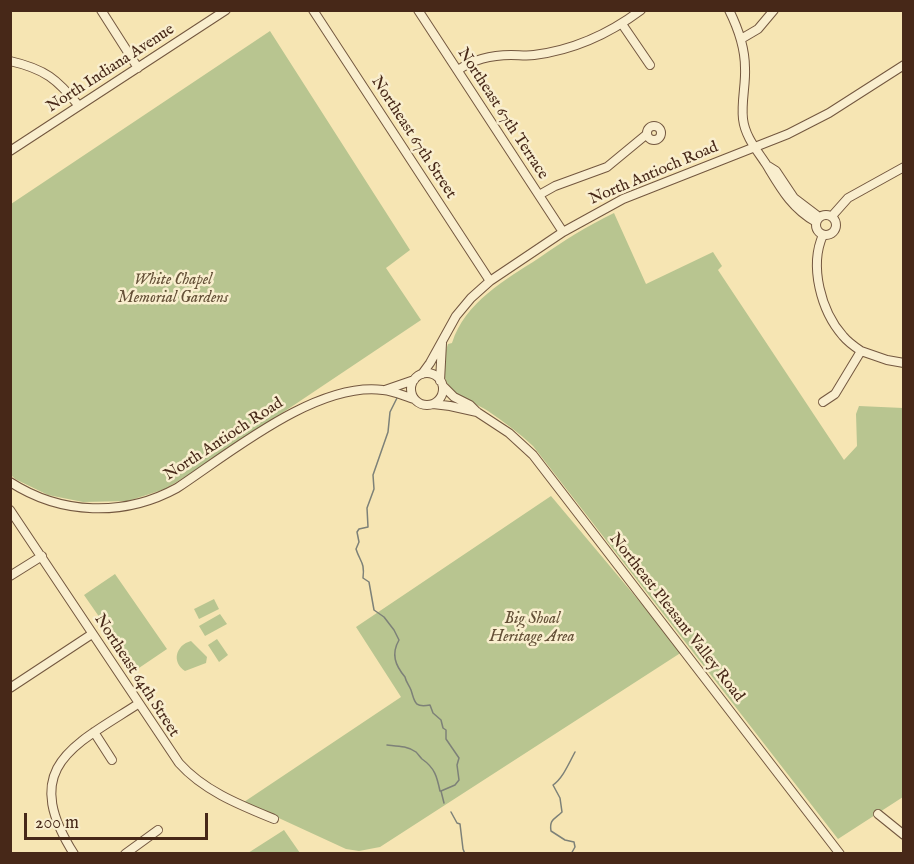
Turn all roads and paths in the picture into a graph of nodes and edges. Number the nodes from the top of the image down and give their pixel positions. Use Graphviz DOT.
graph roads {
  1 [pos="101,10"];
  2 [pos="206,10"];
  3 [pos="226,10"];
  4 [pos="313,10"];
  5 [pos="418,10"];
  6 [pos="641,10"];
  7 [pos="729,10"];
  8 [pos="774,10"];
  9 [pos="212,20"];
  10 [pos="622,24"];
  11 [pos="741,39"];
  12 [pos="10,62"];
  13 [pos="650,65"];
  14 [pos="903,65"];
  15 [pos="138,68"];
  16 [pos="458,70"];
  17 [pos="79,106"];
  18 [pos="647,134"];
  19 [pos="754,148"];
  20 [pos="10,151"];
  21 [pos="903,166"];
  22 [pos="539,195"];
  23 [pos="832,216"];
  24 [pos="818,220"];
  25 [pos="563,232"];
  26 [pos="823,235"];
  27 [pos="490,281"];
  28 [pos="441,343"];
  29 [pos="861,351"];
  30 [pos="903,363"];
  31 [pos="422,374"];
  32 [pos="414,380"];
  33 [pos="441,383"];
  34 [pos="385,390"];
  35 [pos="414,399"];
  36 [pos="823,402"];
  37 [pos="434,404"];
  38 [pos="477,412"];
  39 [pos="10,482"];
  40 [pos="10,510"];
  41 [pos="42,556"];
  42 [pos="10,576"];
  43 [pos="92,634"];
  44 [pos="10,688"];
  45 [pos="138,704"];
  46 [pos="94,732"];
  47 [pos="112,760"];
  48 [pos="878,814"];
  49 [pos="274,819"];
  50 [pos="158,830"];
  51 [pos="903,836"];
  52 [pos="74,854"];
  53 [pos="125,854"];
  54 [pos="840,854"];
  1 -- 15 [label="street"];
  2 -- 9 [label="street"];
  3 -- 9 [label="street, North Indiana Avenue"];
  4 -- 27 [label="street, Northeast 67th Street"];
  5 -- 16 [label="street, Northeast 67th Terrace"];
  6 -- 10 [label="street"];
  7 -- 11 [label="street"];
  8 -- 11 [label="street"];
  9 -- 15 [label="street, North Indiana Avenue"];
  10 -- 13 [label="street"];
  10 -- 16 [label="street"];
  11 -- 19 [label="street"];
  12 -- 17 [label="street"];
  14 -- 19 [label="street, North Antioch Road"];
  15 -- 17 [label="street, North Indiana Avenue"];
  16 -- 22 [label="street, Northeast 67th Terrace"];
  17 -- 20 [label="street, North Indiana Avenue"];
  18 -- 22 [label="street"];
  19 -- 24 [label="street"];
  19 -- 25 [label="street, North Antioch Road"];
  21 -- 23 [label="street"];
  22 -- 25 [label="street, Northeast 67th Terrace"];
  23 -- 24 [label="street"];
  23 -- 26 [label="street"];
  24 -- 26 [label="street"];
  25 -- 27 [label="street, North Antioch Road"];
  26 -- 29 [label="street"];
  27 -- 28 [label="street, North Antioch Road"];
  28 -- 31 [label="street, North Antioch Road"];
  28 -- 33 [label="street, North Antioch Road"];
  29 -- 30 [label="street"];
  29 -- 36 [label="street"];
  31 -- 32 [label="street"];
  31 -- 33 [label="street"];
  32 -- 34 [label="street, North Antioch Road"];
  32 -- 35 [label="street"];
  33 -- 37 [label="street"];
  33 -- 38 [label="street, Northeast Pleasant Valley Road"];
  34 -- 35 [label="street, North Antioch Road"];
  34 -- 39 [label="street, North Antioch Road"];
  35 -- 37 [label="street"];
  37 -- 38 [label="street, Northeast Pleasant Valley Road"];
  38 -- 54 [label="street, Northeast Pleasant Valley Road"];
  40 -- 41 [label="street, Northeast 64th Street"];
  41 -- 42 [label="street"];
  41 -- 43 [label="street, Northeast 64th Street"];
  43 -- 44 [label="street"];
  43 -- 45 [label="street, Northeast 64th Street"];
  45 -- 46 [label="street"];
  45 -- 49 [label="street, Northeast 64th Street"];
  46 -- 47 [label="street"];
  46 -- 52 [label="street"];
  48 -- 51 [label="street"];
  50 -- 53 [label="street"];
}
